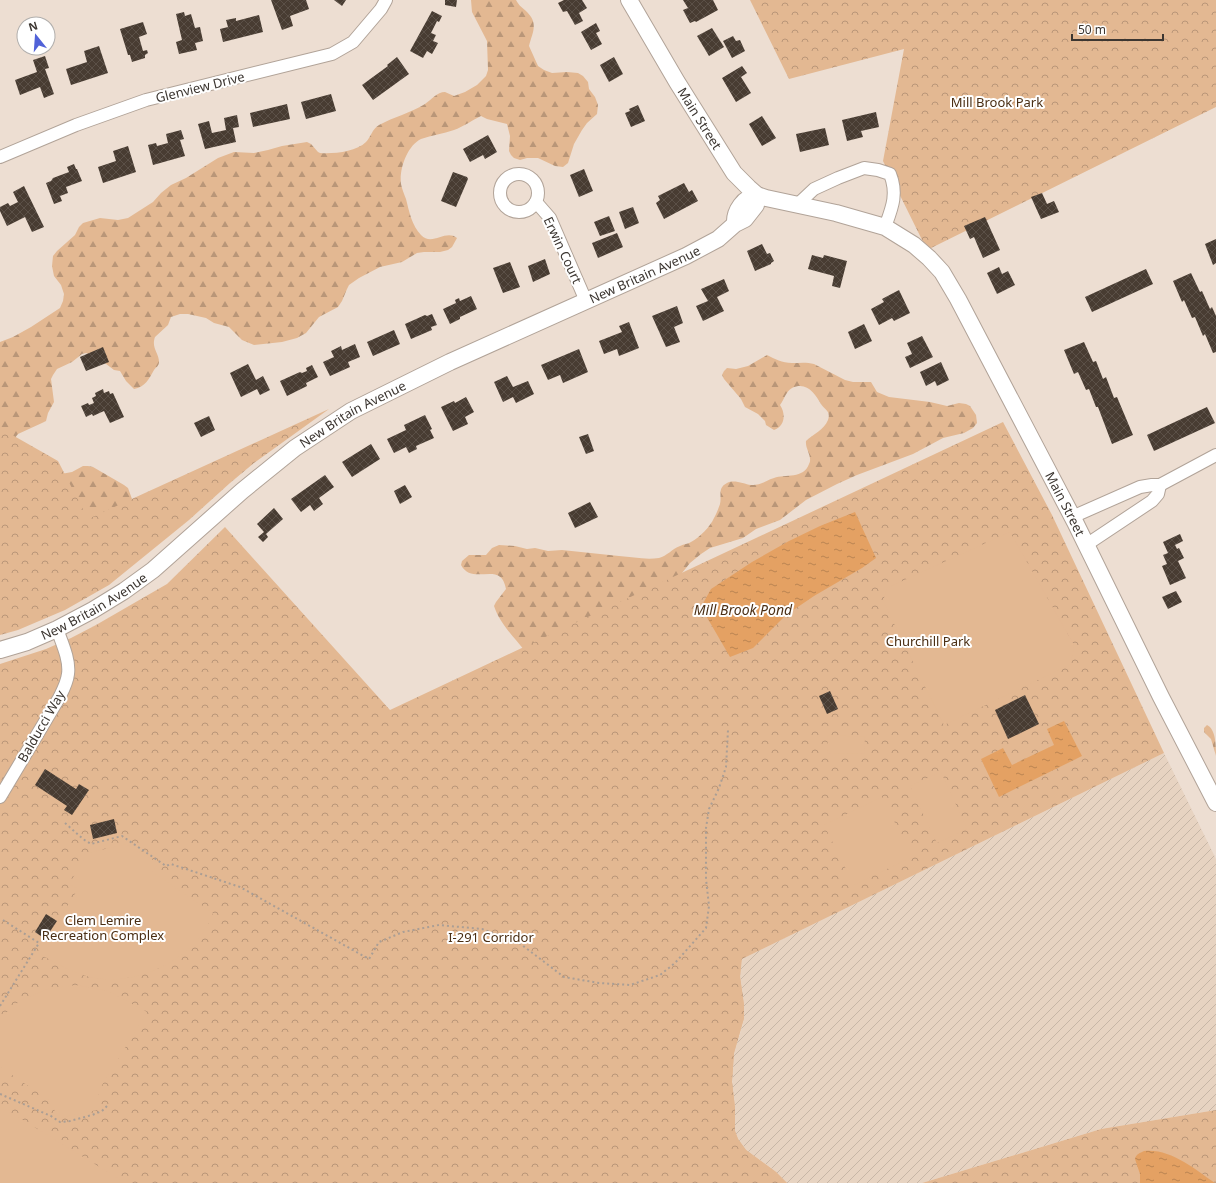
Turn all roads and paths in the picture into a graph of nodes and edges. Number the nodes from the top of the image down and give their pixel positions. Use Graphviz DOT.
graph roads {
  1 [pos="386,0"];
  2 [pos="629,0"];
  3 [pos="0,157"];
  4 [pos="757,194"];
  5 [pos="536,202"];
  6 [pos="797,205"];
  7 [pos="885,227"];
  8 [pos="586,301"];
  9 [pos="1216,455"];
  10 [pos="1160,485"];
  11 [pos="1072,517"];
  12 [pos="1086,545"];
  13 [pos="58,629"];
  14 [pos="0,650"];
  15 [pos="728,730"];
  16 [pos="0,797"];
  17 [pos="1216,803"];
  18 [pos="65,823"];
  19 [pos="3,920"];
  20 [pos="0,1006"];
  21 [pos="0,1094"];
  22 [pos="108,1105"];
  1 -- 3 [label="street, Glenview Drive"];
  2 -- 4 [label="main road, Main Street"];
  4 -- 6 [label="main road, Main Street"];
  4 -- 8 [label="main road, New Britain Avenue"];
  5 -- 8 [label="street, Erwin Court"];
  6 -- 7 [label="main road, Main Street"];
  6 -- 7 [label="street"];
  7 -- 11 [label="main road, Main Street"];
  8 -- 13 [label="main road, New Britain Avenue"];
  9 -- 10 [label="street"];
  10 -- 11 [label="street"];
  10 -- 12 [label="street"];
  11 -- 12 [label="main road, Main Street"];
  12 -- 17 [label="main road, Main Street"];
  13 -- 14 [label="main road, New Britain Avenue"];
  13 -- 16 [label="street, Balducci Way"];
  15 -- 18 [label="path"];
  19 -- 20 [label="path"];
  21 -- 22 [label="path"];
}
